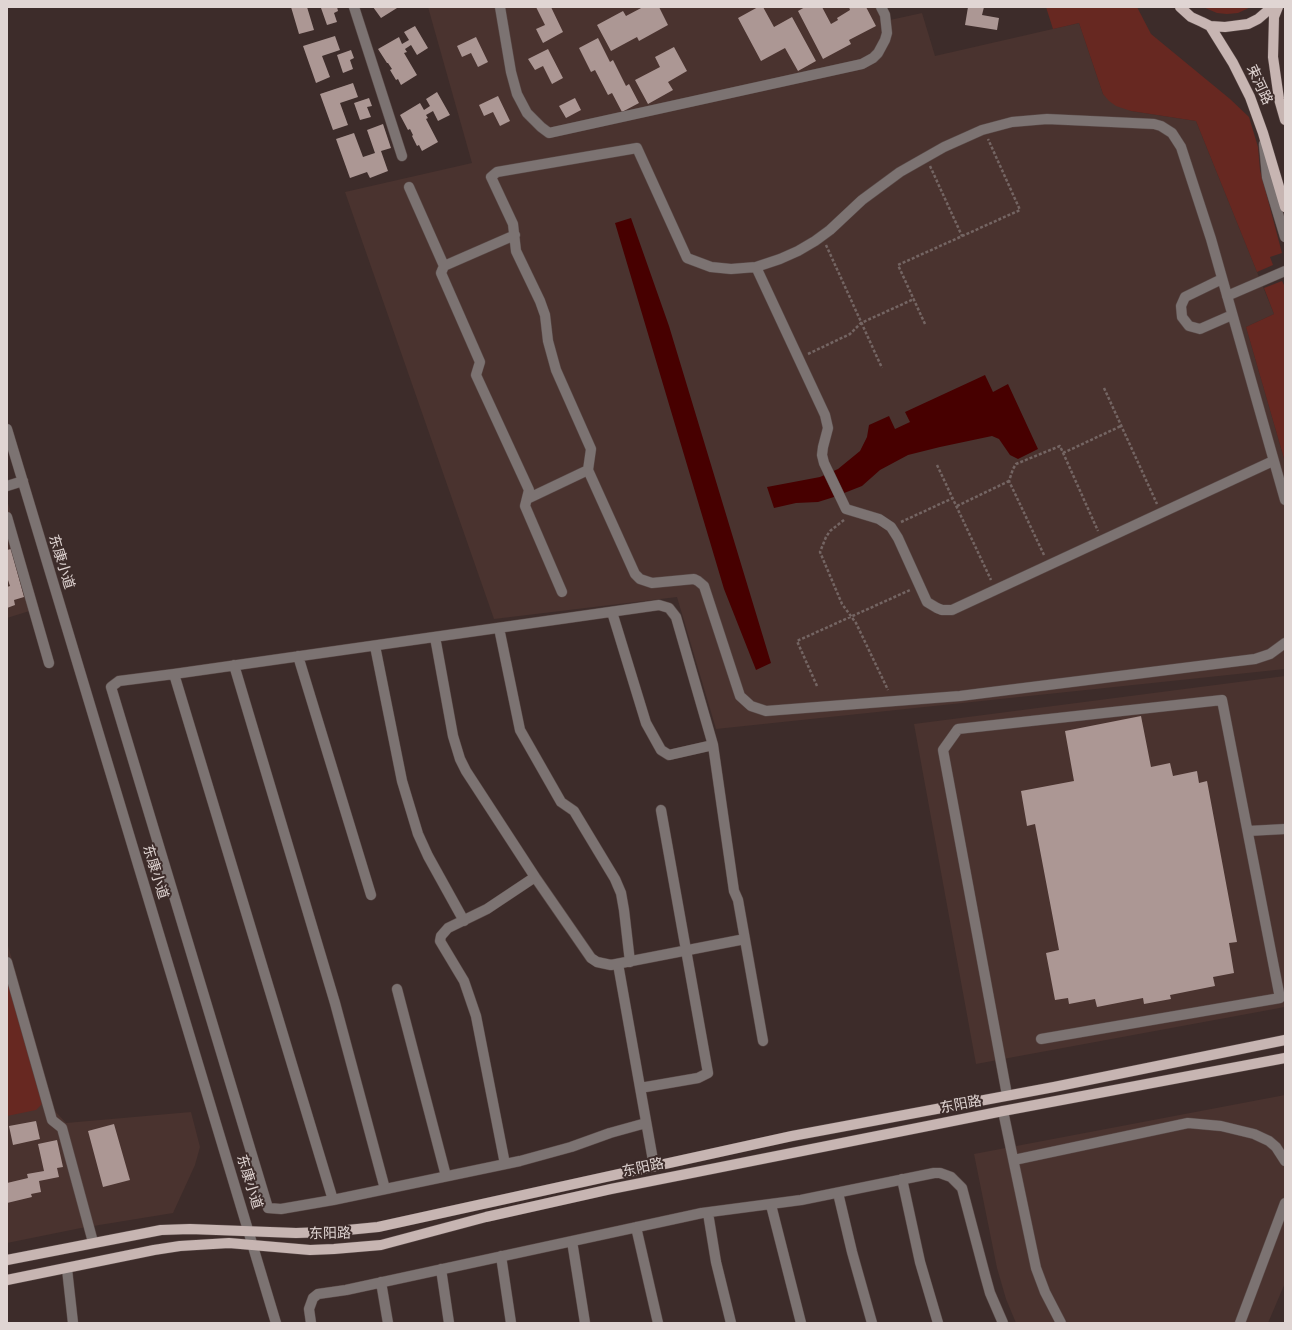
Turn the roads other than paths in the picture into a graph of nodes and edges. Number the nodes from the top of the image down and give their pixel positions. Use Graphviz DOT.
graph roads {
  1 [pos="354,7"];
  2 [pos="500,7"];
  3 [pos="881,7"];
  4 [pos="1180,7"];
  5 [pos="1272,7"];
  6 [pos="1278,7"];
  7 [pos="1210,26"];
  8 [pos="1285,120"];
  9 [pos="1263,133"];
  10 [pos="402,156"];
  11 [pos="409,187"];
  12 [pos="1285,207"];
  13 [pos="514,235"];
  14 [pos="1285,237"];
  15 [pos="444,266"];
  16 [pos="756,267"];
  17 [pos="1285,271"];
  18 [pos="1222,280"];
  19 [pos="1227,296"];
  20 [pos="1232,315"];
  21 [pos="7,429"];
  22 [pos="1273,461"];
  23 [pos="588,470"];
  24 [pos="23,481"];
  25 [pos="7,486"];
  26 [pos="527,499"];
  27 [pos="1285,500"];
  28 [pos="7,517"];
  29 [pos="562,592"];
  30 [pos="612,612"];
  31 [pos="499,628"];
  32 [pos="435,637"];
  33 [pos="1285,643"];
  34 [pos="375,646"];
  35 [pos="298,656"];
  36 [pos="49,663"];
  37 [pos="234,666"];
  38 [pos="174,674"];
  39 [pos="713,745"];
  40 [pos="661,810"];
  41 [pos="1285,829"];
  42 [pos="1248,831"];
  43 [pos="535,877"];
  44 [pos="371,895"];
  45 [pos="464,921"];
  46 [pos="745,939"];
  47 [pos="686,951"];
  48 [pos="7,962"];
  49 [pos="630,962"];
  50 [pos="618,964"];
  51 [pos="398,989"];
  52 [pos="1041,1039"];
  53 [pos="1285,1040"];
  54 [pos="763,1041"];
  55 [pos="1285,1058"];
  56 [pos="640,1088"];
  57 [pos="1008,1095"];
  58 [pos="1003,1111"];
  59 [pos="646,1123"];
  60 [pos="1014,1160"];
  61 [pos="1285,1162"];
  62 [pos="505,1164"];
  63 [pos="654,1166"];
  64 [pos="446,1176"];
  65 [pos="902,1179"];
  66 [pos="385,1189"];
  67 [pos="838,1192"];
  68 [pos="333,1200"];
  69 [pos="1285,1203"];
  70 [pos="770,1205"];
  71 [pos="708,1213"];
  72 [pos="636,1227"];
  73 [pos="249,1231"];
  74 [pos="572,1241"];
  75 [pos="93,1242"];
  76 [pos="253,1244"];
  77 [pos="501,1256"];
  78 [pos="7,1260"];
  79 [pos="67,1269"];
  80 [pos="441,1269"];
  81 [pos="7,1280"];
  82 [pos="380,1282"];
  83 [pos="73,1323"];
  84 [pos="276,1323"];
  85 [pos="311,1323"];
  86 [pos="388,1323"];
  87 [pos="449,1323"];
  88 [pos="511,1323"];
  89 [pos="585,1323"];
  90 [pos="658,1323"];
  91 [pos="731,1323"];
  92 [pos="801,1323"];
  93 [pos="872,1323"];
  94 [pos="938,1323"];
  95 [pos="1003,1323"];
  96 [pos="1061,1323"];
  97 [pos="1240,1323"];
  1 -- 10 [label="street"];
  2 -- 3 [label="street"];
  4 -- 7 [label="main road"];
  5 -- 7 [label="main road"];
  6 -- 8 [label="main road, 束河路"];
  7 -- 9 [label="main road, 束河路"];
  9 -- 12 [label="main road, 束河路"];
  9 -- 14 [label="street"];
  11 -- 15 [label="street"];
  13 -- 15 [label="street"];
  13 -- 16 [label="street"];
  13 -- 23 [label="street"];
  15 -- 26 [label="street"];
  16 -- 18 [label="street"];
  16 -- 22 [label="street"];
  17 -- 19 [label="street"];
  18 -- 19 [label="street"];
  18 -- 20 [label="street"];
  19 -- 20 [label="street"];
  20 -- 22 [label="street"];
  21 -- 24 [label="street, 东康小道"];
  22 -- 27 [label="street"];
  23 -- 26 [label="street"];
  23 -- 33 [label="street"];
  24 -- 25 [label="street"];
  24 -- 73 [label="street, 东康小道"];
  26 -- 29 [label="street"];
  28 -- 36 [label="street"];
  30 -- 31 [label="street"];
  30 -- 39 [label="street"];
  30 -- 39 [label="street"];
  31 -- 32 [label="street"];
  31 -- 49 [label="street"];
  32 -- 34 [label="street"];
  32 -- 43 [label="street"];
  34 -- 35 [label="street"];
  34 -- 45 [label="street"];
  35 -- 37 [label="street"];
  35 -- 44 [label="street"];
  37 -- 38 [label="street"];
  37 -- 66 [label="street"];
  38 -- 68 [label="street"];
  38 -- 68 [label="street"];
  39 -- 46 [label="street"];
  40 -- 47 [label="street"];
  41 -- 42 [label="street"];
  42 -- 52 [label="street"];
  42 -- 57 [label="street"];
  43 -- 45 [label="street"];
  43 -- 50 [label="street"];
  45 -- 62 [label="street"];
  46 -- 47 [label="street"];
  46 -- 54 [label="street"];
  47 -- 49 [label="street"];
  47 -- 56 [label="street"];
  48 -- 75 [label="street"];
  49 -- 50 [label="street"];
  50 -- 56 [label="street"];
  51 -- 64 [label="street"];
  53 -- 57 [label="main road, 东阳路"];
  55 -- 58 [label="main road, 东阳路"];
  56 -- 59 [label="street"];
  57 -- 63 [label="main road, 东阳路"];
  58 -- 60 [label="street"];
  58 -- 76 [label="main road, 东阳路"];
  59 -- 62 [label="street"];
  59 -- 63 [label="street"];
  60 -- 61 [label="street"];
  60 -- 96 [label="street"];
  62 -- 64 [label="street"];
  63 -- 73 [label="main road, 东阳路"];
  64 -- 66 [label="street"];
  65 -- 67 [label="street"];
  65 -- 94 [label="street"];
  65 -- 95 [label="street"];
  66 -- 68 [label="street"];
  67 -- 70 [label="street"];
  67 -- 93 [label="street"];
  69 -- 97 [label="street"];
  70 -- 71 [label="street"];
  70 -- 92 [label="street"];
  71 -- 72 [label="street"];
  71 -- 91 [label="street"];
  72 -- 74 [label="street"];
  72 -- 90 [label="street"];
  73 -- 75 [label="main road, 东阳路"];
  73 -- 76 [label="street, 东康小道"];
  74 -- 77 [label="street"];
  74 -- 89 [label="street"];
  75 -- 78 [label="main road, 东阳路"];
  76 -- 79 [label="main road, 东阳路"];
  76 -- 84 [label="street, 东康小道"];
  77 -- 80 [label="street"];
  77 -- 88 [label="street"];
  79 -- 81 [label="main road, 东阳路"];
  79 -- 83 [label="street"];
  80 -- 82 [label="street"];
  80 -- 87 [label="street"];
  82 -- 85 [label="street"];
  82 -- 86 [label="street"];
}
